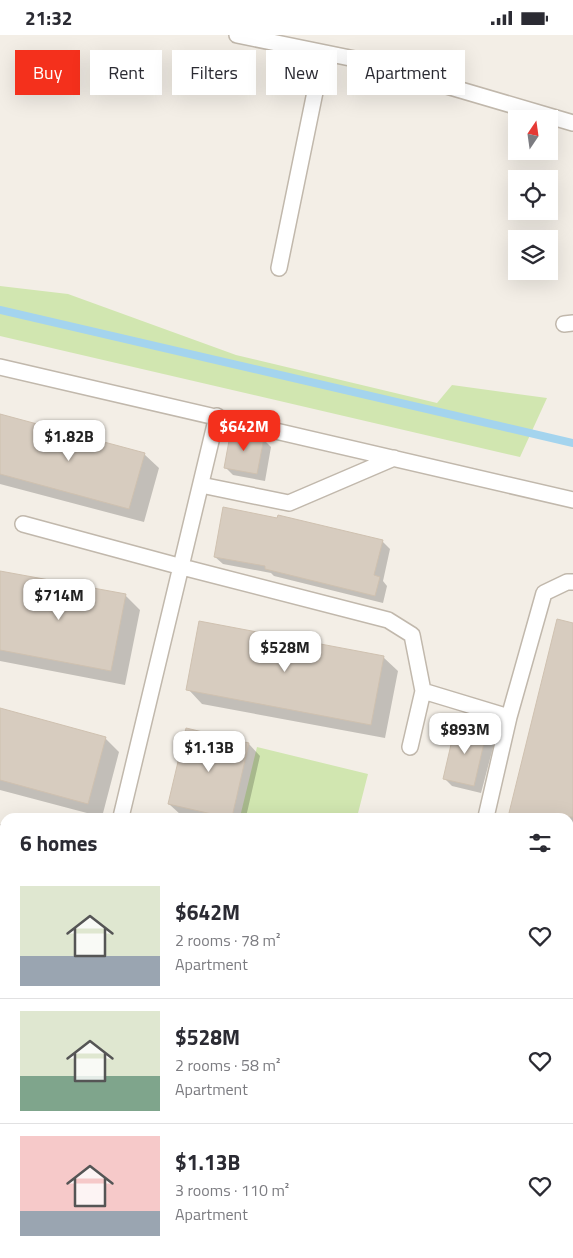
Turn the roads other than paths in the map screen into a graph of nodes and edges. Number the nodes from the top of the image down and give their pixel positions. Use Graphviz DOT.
graph roads {
  1 [pos="237,35"];
  2 [pos="309,50"];
  3 [pos="337,56"];
  4 [pos="314,95"];
  5 [pos="573,123"];
  6 [pos="279,268"];
  7 [pos="0,367"];
  8 [pos="216,416"];
  9 [pos="394,458"];
  10 [pos="200,485"];
  11 [pos="573,500"];
  12 [pos="23,524"];
  13 [pos="182,567"];
  14 [pos="573,582"];
  15 [pos="423,691"];
  16 [pos="509,717"];
  17 [pos="410,747"];
  18 [pos="122,813"];
  19 [pos="487,813"];
  1 -- 2 [label="lane"];
  3 -- 5 [label="lane"];
  4 -- 6 [label="lane"];
  7 -- 8 [label="lane"];
  8 -- 9 [label="lane"];
  8 -- 10 [label="lane"];
  9 -- 10 [label="lane"];
  9 -- 11 [label="lane"];
  10 -- 13 [label="lane"];
  12 -- 13 [label="lane"];
  13 -- 15 [label="lane"];
  13 -- 18 [label="lane"];
  14 -- 16 [label="lane"];
  15 -- 16 [label="lane"];
  15 -- 17 [label="lane"];
  16 -- 19 [label="lane"];
}
